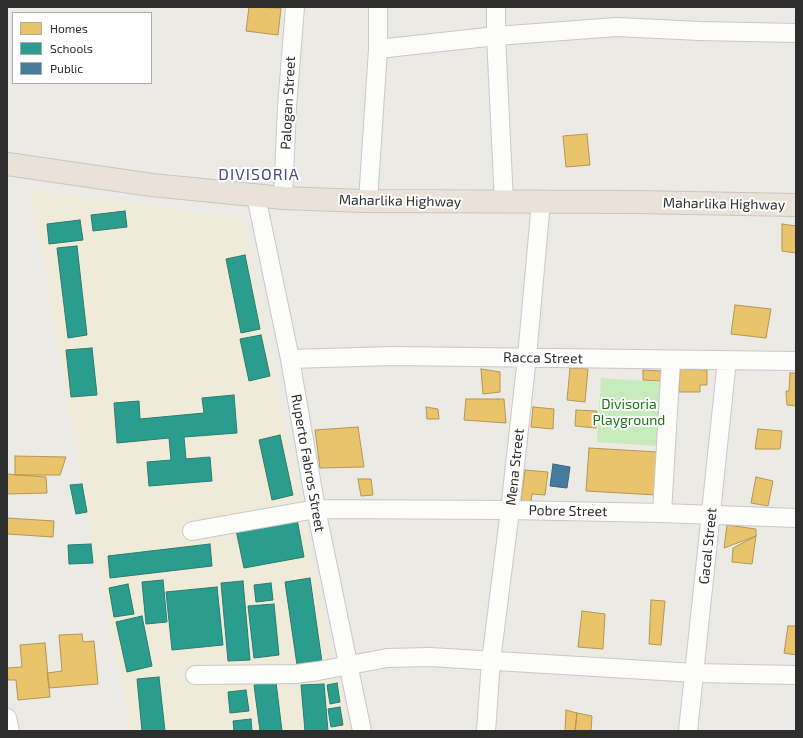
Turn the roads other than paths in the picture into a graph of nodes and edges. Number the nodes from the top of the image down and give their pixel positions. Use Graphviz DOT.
graph roads {
  1 [pos="295,7"];
  2 [pos="496,7"];
  3 [pos="378,8"];
  4 [pos="796,33"];
  5 [pos="496,36"];
  6 [pos="378,49"];
  7 [pos="7,164"];
  8 [pos="256,196"];
  9 [pos="283,198"];
  10 [pos="368,201"];
  11 [pos="504,202"];
  12 [pos="541,202"];
  13 [pos="796,205"];
  14 [pos="527,358"];
  15 [pos="290,359"];
  16 [pos="672,360"];
  17 [pos="727,360"];
  18 [pos="796,361"];
  19 [pos="316,509"];
  20 [pos="510,510"];
  21 [pos="662,513"];
  22 [pos="711,515"];
  23 [pos="796,518"];
  24 [pos="192,531"];
  25 [pos="491,661"];
  26 [pos="348,664"];
  27 [pos="695,673"];
  28 [pos="195,675"];
  29 [pos="796,675"];
  30 [pos="7,718"];
  31 [pos="10,731"];
  32 [pos="362,731"];
  33 [pos="486,731"];
  34 [pos="688,731"];
  1 -- 9 [label="street, Palogan Street"];
  2 -- 5 [label="street"];
  3 -- 6 [label="street"];
  4 -- 5 [label="street"];
  5 -- 6 [label="street"];
  5 -- 11 [label="street"];
  6 -- 10 [label="street"];
  7 -- 8 [label="highway, Maharlika Highway"];
  8 -- 9 [label="highway, Maharlika Highway"];
  8 -- 15 [label="street, Ruperto Fabros Street"];
  9 -- 10 [label="highway, Maharlika Highway"];
  10 -- 11 [label="highway, Maharlika Highway"];
  11 -- 12 [label="highway, Maharlika Highway"];
  12 -- 13 [label="highway, Maharlika Highway"];
  12 -- 14 [label="street, Mena Street"];
  14 -- 15 [label="street, Racca Street"];
  14 -- 16 [label="street, Racca Street"];
  14 -- 20 [label="street, Mena Street"];
  15 -- 19 [label="street, Ruperto Fabros Street"];
  16 -- 17 [label="street, Racca Street"];
  16 -- 21 [label="street"];
  17 -- 18 [label="street, Racca Street"];
  17 -- 22 [label="street, Gacal Street"];
  19 -- 20 [label="street, Pobre Street"];
  19 -- 24 [label="street, Pobre Street"];
  19 -- 26 [label="street, Ruperto Fabros Street"];
  20 -- 21 [label="street, Pobre Street"];
  20 -- 25 [label="street, Mena Street"];
  21 -- 22 [label="street, Pobre Street"];
  22 -- 23 [label="street, Pobre Street"];
  22 -- 27 [label="street, Gacal Street"];
  25 -- 26 [label="street"];
  25 -- 27 [label="street"];
  25 -- 33 [label="street, Mena Street"];
  26 -- 28 [label="street"];
  26 -- 32 [label="street, Ruperto Fabros Street"];
  27 -- 29 [label="street"];
  27 -- 34 [label="street, Gacal Street"];
  30 -- 31 [label="street"];
}
